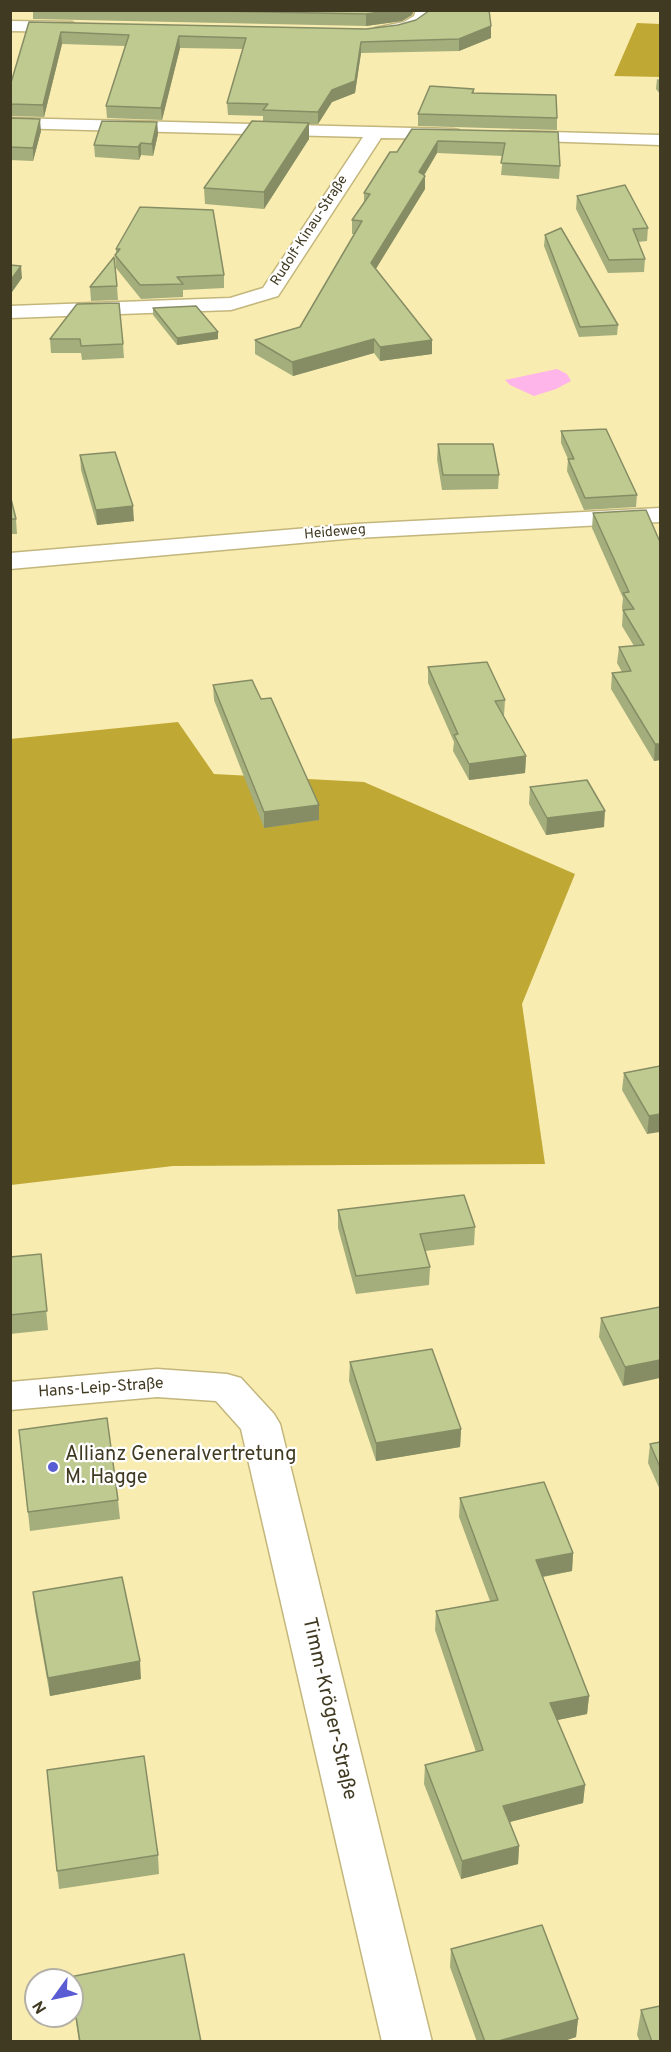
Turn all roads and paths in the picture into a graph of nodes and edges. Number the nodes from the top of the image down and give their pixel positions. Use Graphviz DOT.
graph roads {
  1 [pos="424,10"];
  2 [pos="10,26"];
  3 [pos="94,27"];
  4 [pos="366,33"];
  5 [pos="10,123"];
  6 [pos="376,132"];
  7 [pos="471,135"];
  8 [pos="494,135"];
  9 [pos="660,140"];
  10 [pos="10,312"];
  11 [pos="660,515"];
  12 [pos="10,561"];
  13 [pos="228,1388"];
  14 [pos="10,1396"];
  15 [pos="407,2042"];
  1 -- 4 [label="street"];
  2 -- 3 [label="street"];
  5 -- 6 [label="street"];
  6 -- 7 [label="street"];
  6 -- 10 [label="street, Rudolf-Kinau-Straße"];
  8 -- 9 [label="street"];
  11 -- 12 [label="street, Heideweg"];
  13 -- 14 [label="street, Hans-Leip-Straße"];
  13 -- 15 [label="street, Timm-Kröger-Straße"];
}
